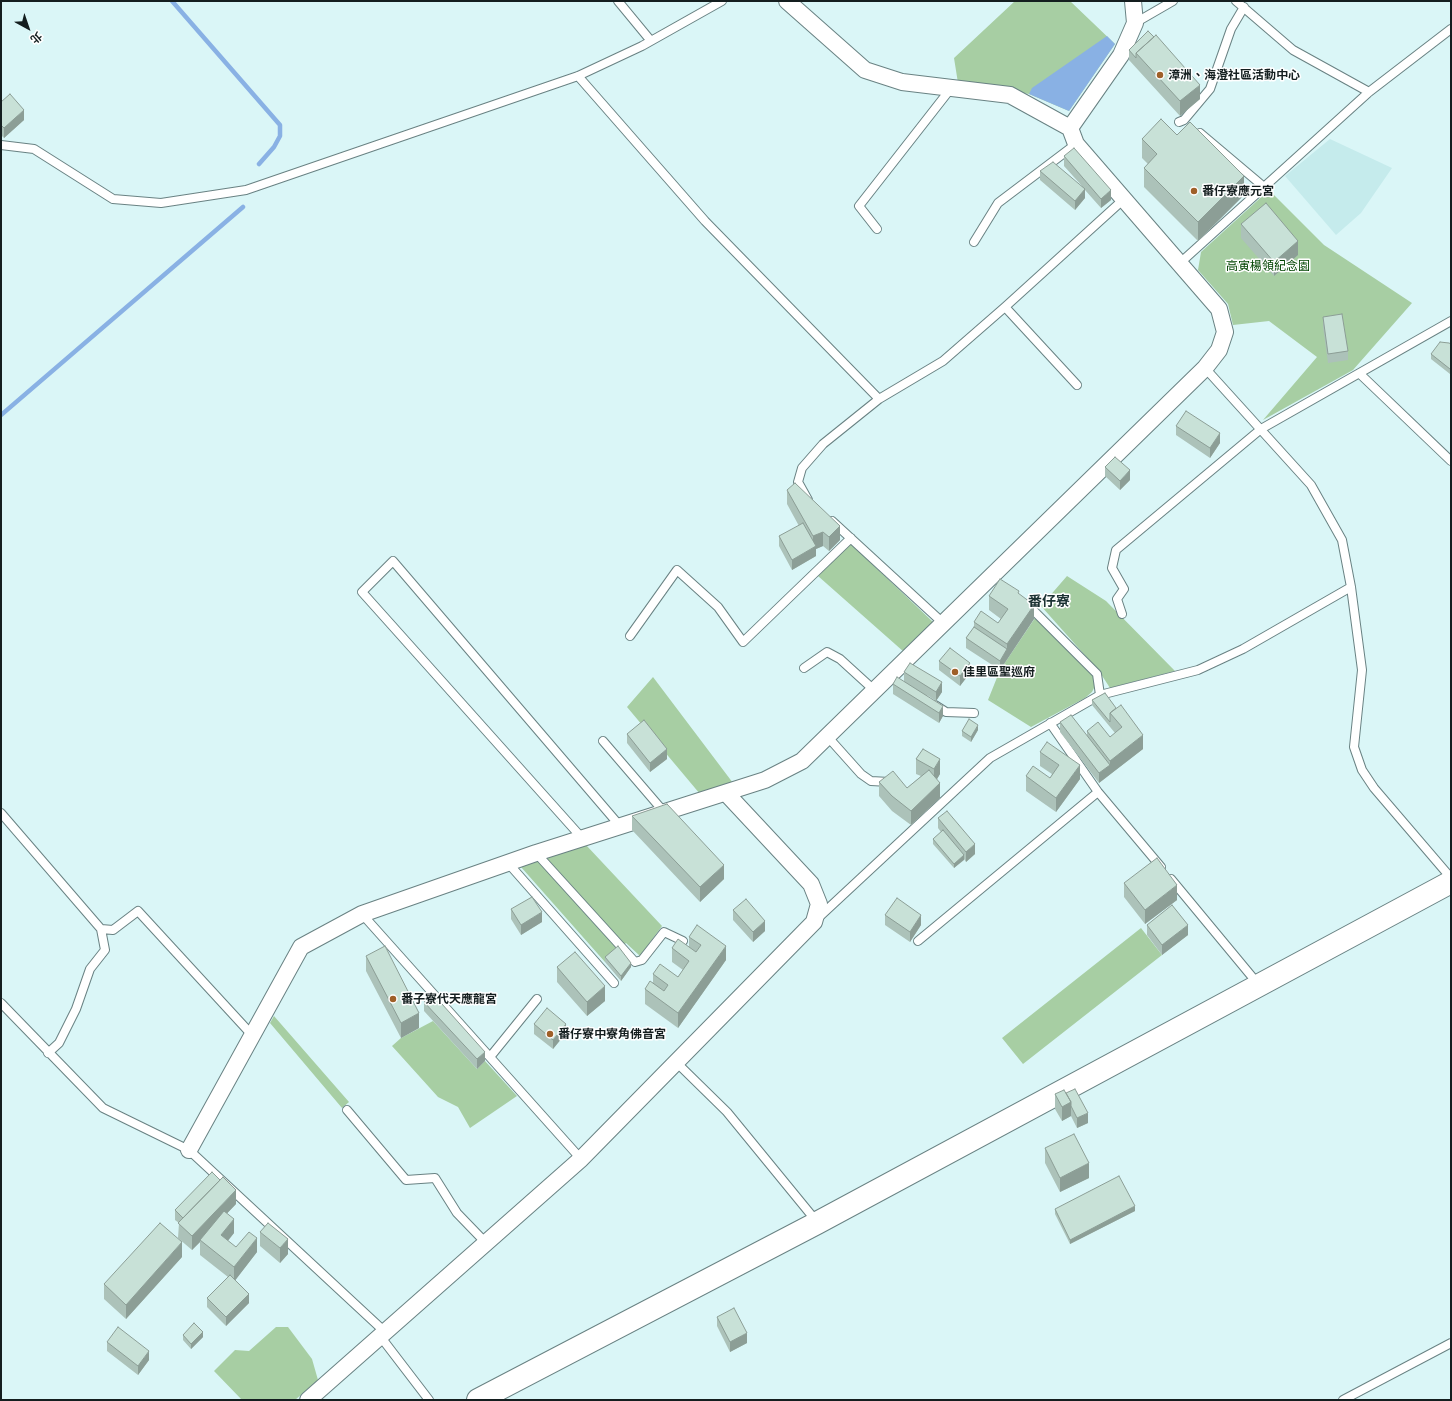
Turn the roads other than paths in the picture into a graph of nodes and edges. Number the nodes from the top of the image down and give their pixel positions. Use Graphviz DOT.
graph roads {
  1 [pos="618,1"];
  2 [pos="722,1"];
  3 [pos="787,1"];
  4 [pos="1133,1"];
  5 [pos="1173,1"];
  6 [pos="1236,1"];
  7 [pos="1244,7"];
  8 [pos="1135,23"];
  9 [pos="1451,29"];
  10 [pos="651,41"];
  11 [pos="578,76"];
  12 [pos="952,87"];
  13 [pos="1368,92"];
  14 [pos="1070,128"];
  15 [pos="1076,144"];
  16 [pos="1,145"];
  17 [pos="1264,187"];
  18 [pos="1124,199"];
  19 [pos="876,229"];
  20 [pos="974,242"];
  21 [pos="1180,263"];
  22 [pos="1005,307"];
  23 [pos="1451,321"];
  24 [pos="1205,368"];
  25 [pos="1360,374"];
  26 [pos="1078,385"];
  27 [pos="879,399"];
  28 [pos="1261,429"];
  29 [pos="1451,461"];
  30 [pos="813,504"];
  31 [pos="824,514"];
  32 [pos="851,538"];
  33 [pos="1351,587"];
  34 [pos="1023,600"];
  35 [pos="1122,614"];
  36 [pos="943,623"];
  37 [pos="630,636"];
  38 [pos="804,668"];
  39 [pos="874,690"];
  40 [pos="1100,695"];
  41 [pos="927,700"];
  42 [pos="974,713"];
  43 [pos="1050,723"];
  44 [pos="827,736"];
  45 [pos="603,741"];
  46 [pos="896,781"];
  47 [pos="1098,792"];
  48 [pos="726,793"];
  49 [pos="664,812"];
  50 [pos="1,813"];
  51 [pos="620,826"];
  52 [pos="582,838"];
  53 [pos="536,853"];
  54 [pos="508,863"];
  55 [pos="1451,878"];
  56 [pos="1451,882"];
  57 [pos="362,914"];
  58 [pos="814,922"];
  59 [pos="102,929"];
  60 [pos="683,941"];
  61 [pos="918,941"];
  62 [pos="614,983"];
  63 [pos="1258,984"];
  64 [pos="537,999"];
  65 [pos="1,1003"];
  66 [pos="252,1035"];
  67 [pos="48,1053"];
  68 [pos="490,1057"];
  69 [pos="677,1063"];
  70 [pos="347,1110"];
  71 [pos="189,1150"];
  72 [pos="581,1159"];
  73 [pos="817,1222"];
  74 [pos="486,1243"];
  75 [pos="383,1334"];
  76 [pos="1451,1343"];
  77 [pos="308,1400"];
  78 [pos="429,1400"];
  79 [pos="478,1400"];
  80 [pos="1343,1400"];
  1 -- 10 [label="lane"];
  2 -- 10 [label="lane"];
  3 -- 12 [label="street"];
  4 -- 8 [label="street"];
  5 -- 8 [label="lane"];
  6 -- 7 [label="lane"];
  7 -- 13 [label="lane"];
  7 -- 17 [label="lane"];
  8 -- 14 [label="street"];
  9 -- 13 [label="lane"];
  10 -- 11 [label="lane"];
  11 -- 16 [label="lane"];
  11 -- 27 [label="lane"];
  12 -- 14 [label="street"];
  12 -- 19 [label="lane"];
  13 -- 17 [label="lane"];
  14 -- 15 [label="street"];
  15 -- 18 [label="street"];
  15 -- 20 [label="lane"];
  17 -- 21 [label="lane"];
  18 -- 21 [label="street"];
  18 -- 22 [label="lane"];
  21 -- 24 [label="street"];
  22 -- 26 [label="lane"];
  22 -- 27 [label="lane"];
  23 -- 25 [label="lane"];
  24 -- 28 [label="lane"];
  24 -- 36 [label="street"];
  25 -- 28 [label="lane"];
  25 -- 29 [label="lane"];
  27 -- 30 [label="lane"];
  28 -- 33 [label="lane"];
  28 -- 35 [label="lane"];
  31 -- 32 [label="lane"];
  32 -- 36 [label="lane"];
  32 -- 37 [label="lane"];
  33 -- 40 [label="lane"];
  33 -- 55 [label="lane"];
  34 -- 40 [label="lane"];
  36 -- 39 [label="street"];
  38 -- 39 [label="lane"];
  39 -- 44 [label="street"];
  40 -- 43 [label="lane"];
  41 -- 42 [label="lane"];
  43 -- 47 [label="lane"];
  43 -- 58 [label="lane"];
  44 -- 46 [label="lane"];
  44 -- 48 [label="street"];
  45 -- 49 [label="lane"];
  47 -- 61 [label="lane"];
  47 -- 63 [label="lane"];
  48 -- 49 [label="street"];
  48 -- 58 [label="street"];
  49 -- 51 [label="street"];
  50 -- 59 [label="lane"];
  51 -- 52 [label="street"];
  51 -- 52 [label="lane"];
  52 -- 53 [label="street"];
  53 -- 54 [label="street"];
  53 -- 60 [label="lane"];
  54 -- 57 [label="street"];
  54 -- 62 [label="lane"];
  56 -- 63 [label="street"];
  57 -- 66 [label="street"];
  57 -- 68 [label="lane"];
  58 -- 69 [label="street"];
  59 -- 66 [label="lane"];
  59 -- 67 [label="lane"];
  63 -- 73 [label="street"];
  64 -- 68 [label="lane"];
  65 -- 67 [label="lane"];
  66 -- 71 [label="street"];
  67 -- 71 [label="lane"];
  68 -- 72 [label="lane"];
  69 -- 72 [label="street"];
  69 -- 73 [label="lane"];
  70 -- 74 [label="lane"];
  71 -- 75 [label="lane"];
  72 -- 74 [label="street"];
  73 -- 79 [label="street"];
  74 -- 75 [label="street"];
  75 -- 77 [label="street"];
  75 -- 78 [label="lane"];
  76 -- 80 [label="lane"];
}
